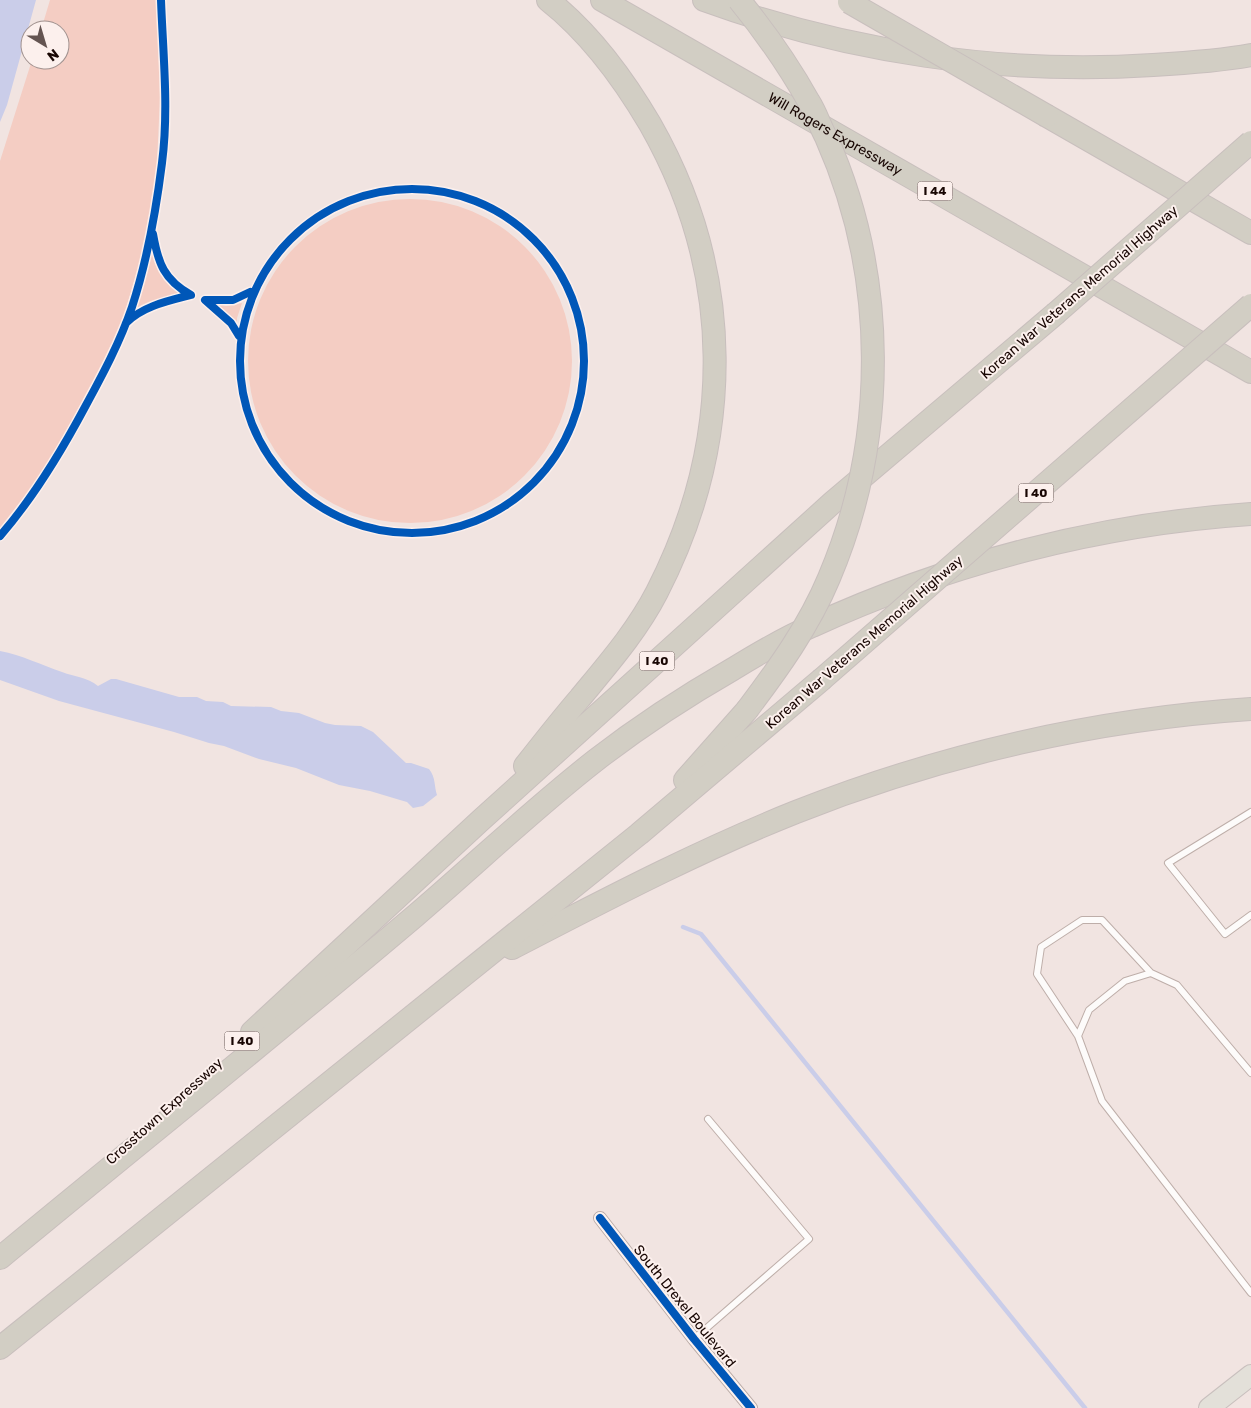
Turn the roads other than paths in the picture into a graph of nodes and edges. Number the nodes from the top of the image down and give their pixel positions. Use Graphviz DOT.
graph roads {
  1 [pos="548,0"];
  2 [pos="602,0"];
  3 [pos="704,0"];
  4 [pos="739,0"];
  5 [pos="847,1"];
  6 [pos="1251,55"];
  7 [pos="1251,142"];
  8 [pos="1251,233"];
  9 [pos="1251,305"];
  10 [pos="1251,372"];
  11 [pos="1251,514"];
  12 [pos="1251,709"];
  13 [pos="1251,812"];
  14 [pos="481,820"];
  15 [pos="639,834"];
  16 [pos="1251,915"];
  17 [pos="469,971"];
  18 [pos="1151,973"];
  19 [pos="1078,1036"];
  20 [pos="1251,1074"];
  21 [pos="708,1119"];
  22 [pos="600,1218"];
  23 [pos="0,1258"];
  24 [pos="1251,1293"];
  25 [pos="694,1339"];
  26 [pos="0,1348"];
  27 [pos="1251,1375"];
  28 [pos="751,1408"];
  29 [pos="1209,1408"];
  1 -- 14 [label="highway"];
  2 -- 10 [label="highway, Will Rogers Expressway / I 44"];
  3 -- 6 [label="highway"];
  4 -- 15 [label="highway, bridge"];
  5 -- 8 [label="highway, bridge"];
  7 -- 14 [label="highway, Korean War Veterans Memorial Highway / I 40, bridge"];
  9 -- 15 [label="highway, Korean War Veterans Memorial Highway / I 40, bridge"];
  11 -- 23 [label="highway"];
  12 -- 17 [label="highway"];
  13 -- 16 [label="lane"];
  14 -- 23 [label="highway, Crosstown Expressway / I 40"];
  15 -- 17 [label="highway, Korean War Veterans Memorial Highway / I 40"];
  17 -- 26 [label="highway, I 40"];
  18 -- 19 [label="lane"];
  18 -- 19 [label="lane"];
  18 -- 20 [label="lane"];
  19 -- 24 [label="lane"];
  21 -- 25 [label="lane"];
  22 -- 25 [label="street, South Drexel Boulevard"];
  25 -- 28 [label="street, South Drexel Boulevard"];
  27 -- 29 [label="main road"];
}
